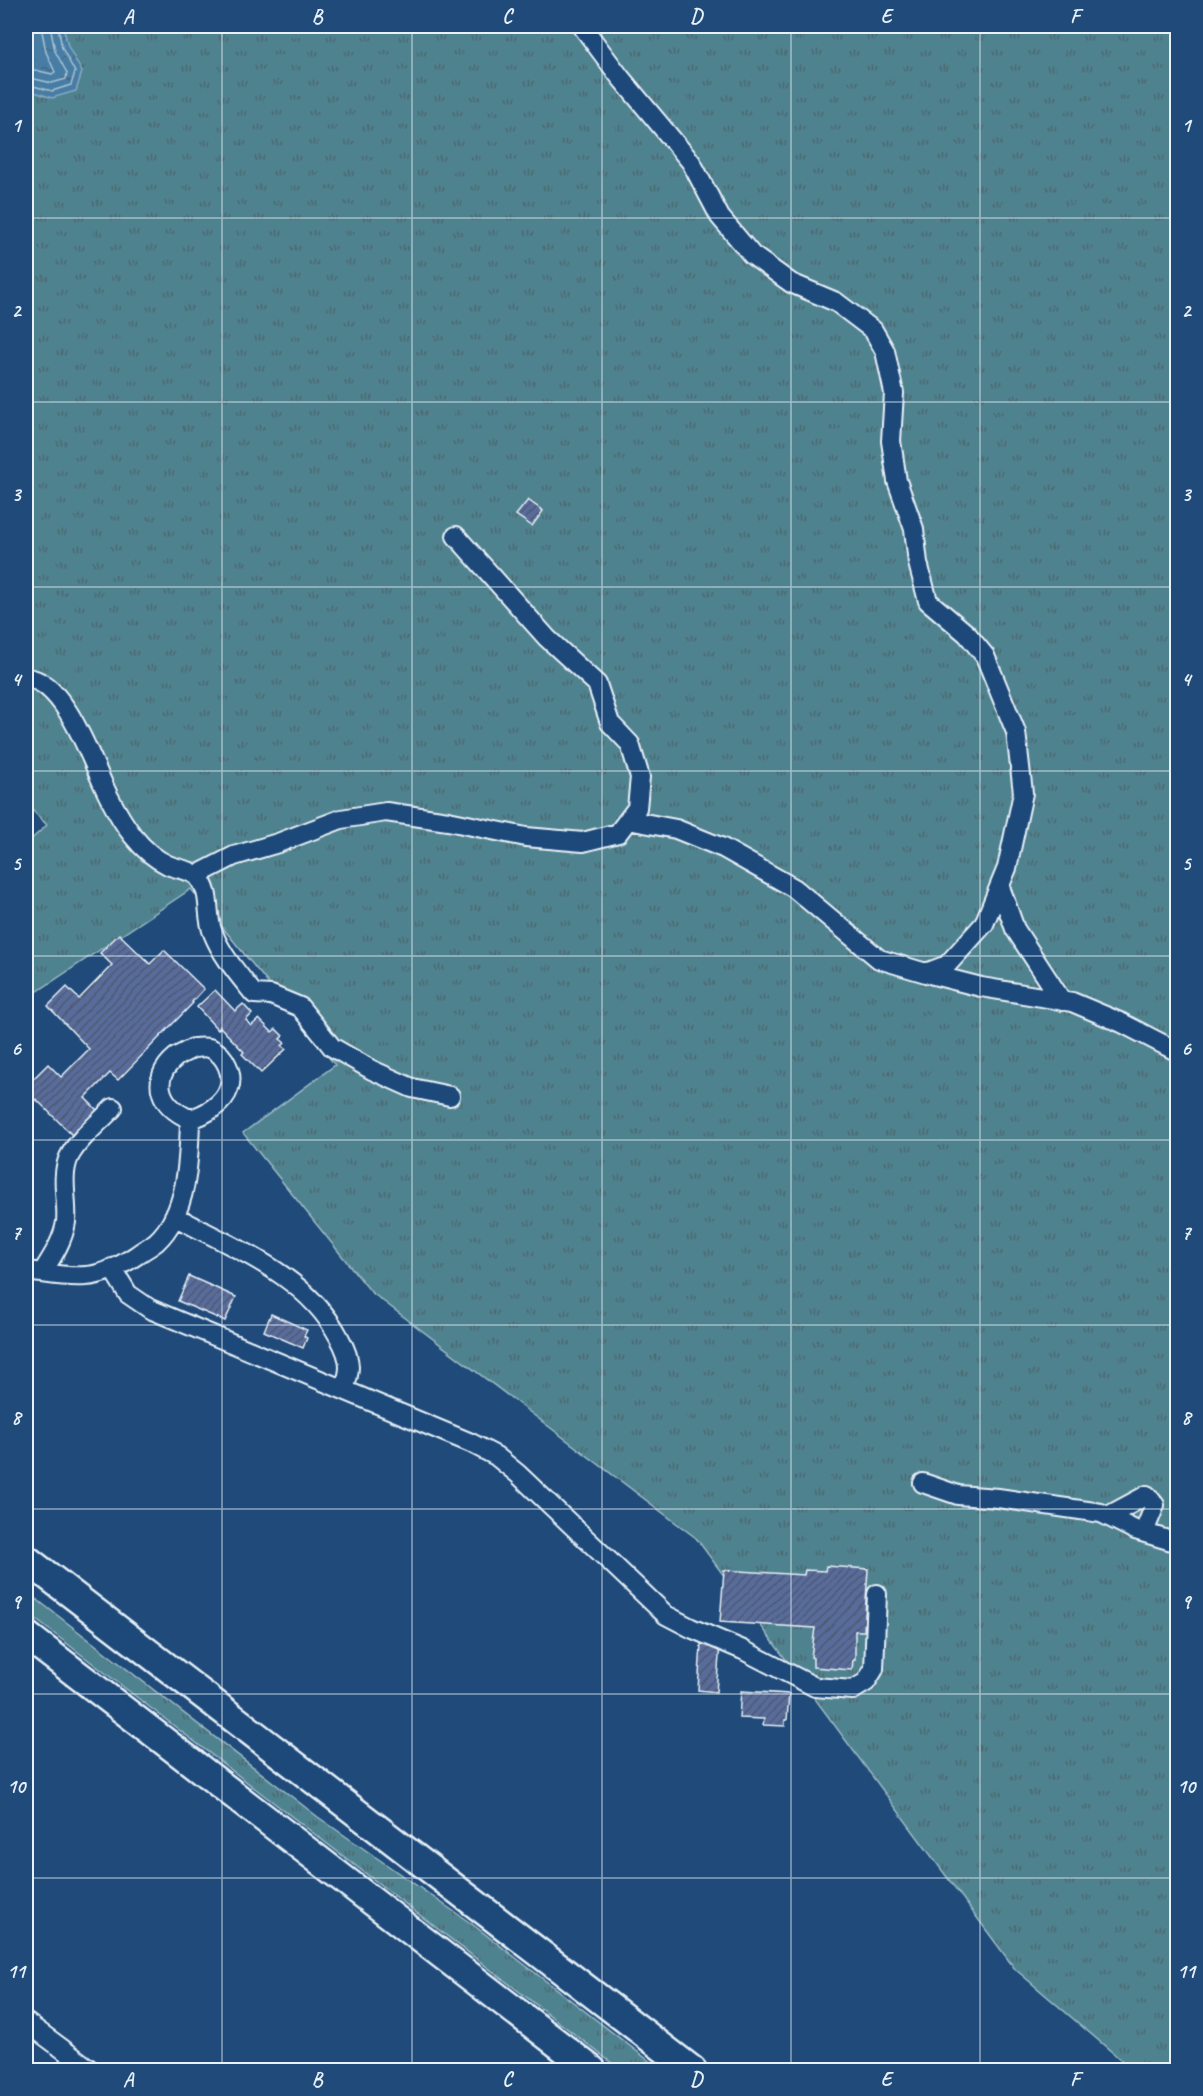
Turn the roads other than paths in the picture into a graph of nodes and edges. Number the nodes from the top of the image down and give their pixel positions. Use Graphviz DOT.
graph roads {
  1 [pos="582,26"];
  2 [pos="456,536"];
  3 [pos="26,678"];
  4 [pos="627,820"];
  5 [pos="196,875"];
  6 [pos="1000,887"];
  7 [pos="926,973"];
  8 [pos="1062,1000"];
  9 [pos="1178,1052"];
  10 [pos="450,1096"];
  11 [pos="113,1108"];
  12 [pos="190,1119"];
  13 [pos="174,1216"];
  14 [pos="112,1268"];
  15 [pos="34,1272"];
  16 [pos="344,1390"];
  17 [pos="923,1483"];
  18 [pos="1108,1516"];
  19 [pos="1144,1532"];
  20 [pos="1178,1543"];
  21 [pos="26,1559"];
  22 [pos="877,1594"];
  23 [pos="26,1635"];
  24 [pos="26,2022"];
  25 [pos="92,2070"];
  26 [pos="592,2070"];
  27 [pos="692,2070"];
  1 -- 6 [label="lane"];
  2 -- 4 [label="lane"];
  3 -- 5 [label="lane"];
  4 -- 5 [label="lane"];
  4 -- 7 [label="lane"];
  5 -- 10 [label="lane"];
  6 -- 7 [label="lane"];
  6 -- 8 [label="lane"];
  7 -- 8 [label="lane"];
  8 -- 9 [label="lane"];
  11 -- 15 [label="lane"];
  12 -- 13 [label="lane"];
  13 -- 14 [label="lane"];
  13 -- 16 [label="lane"];
  14 -- 15 [label="lane"];
  14 -- 16 [label="lane"];
  16 -- 22 [label="lane"];
  17 -- 18 [label="lane"];
  18 -- 19 [label="lane"];
  18 -- 19 [label="lane"];
  19 -- 20 [label="lane"];
  21 -- 27 [label="highway"];
  23 -- 26 [label="highway"];
  24 -- 25 [label="lane"];
}
